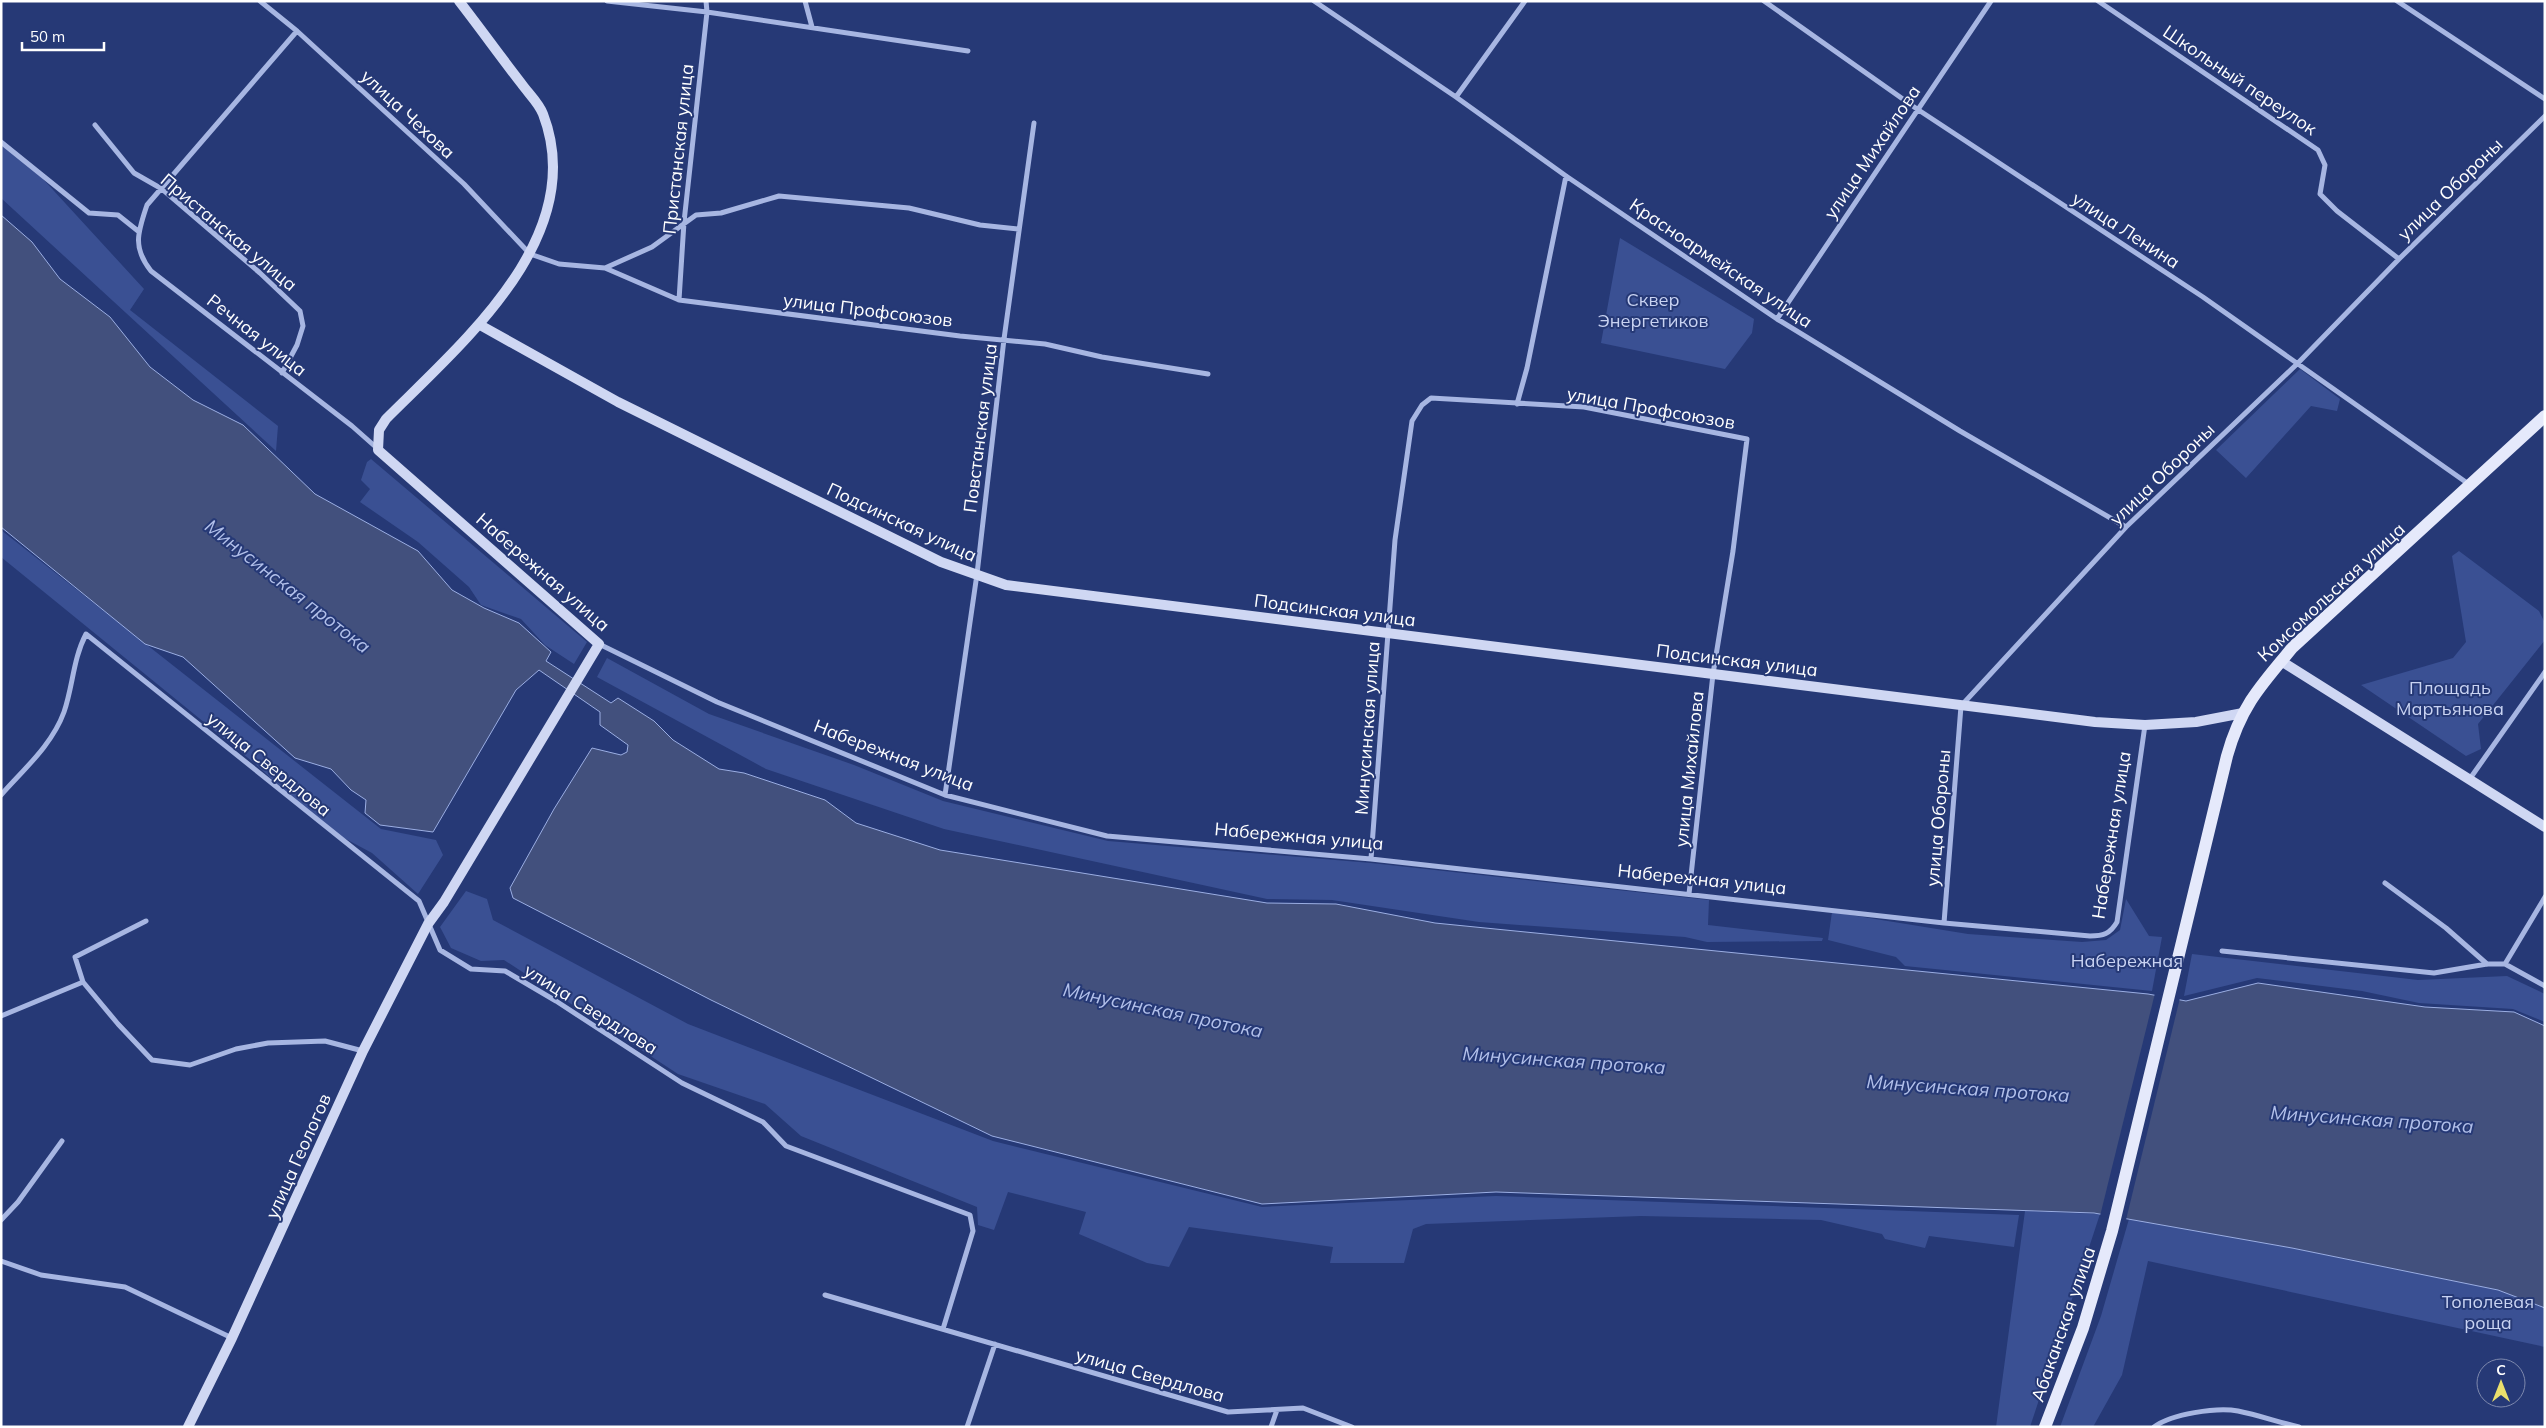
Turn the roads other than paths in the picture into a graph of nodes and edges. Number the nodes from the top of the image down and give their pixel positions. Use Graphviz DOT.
graph roads {
  1 [pos="260,1"];
  2 [pos="459,1"];
  3 [pos="607,1"];
  4 [pos="706,1"];
  5 [pos="805,1"];
  6 [pos="1314,1"];
  7 [pos="1526,1"];
  8 [pos="1764,1"];
  9 [pos="1991,1"];
  10 [pos="2098,1"];
  11 [pos="2397,1"];
  12 [pos="707,12"];
  13 [pos="812,27"];
  14 [pos="297,31"];
  15 [pos="968,51"];
  16 [pos="1456,96"];
  17 [pos="2545,99"];
  18 [pos="1917,109"];
  19 [pos="2545,116"];
  20 [pos="1034,123"];
  21 [pos="96,125"];
  22 [pos="1,142"];
  23 [pos="1566,176"];
  24 [pos="162,189"];
  25 [pos="684,222"];
  26 [pos="1019,229"];
  27 [pos="138,231"];
  28 [pos="530,254"];
  29 [pos="2399,259"];
  30 [pos="606,268"];
  31 [pos="679,300"];
  32 [pos="1777,319"];
  33 [pos="480,325"];
  34 [pos="1004,339"];
  35 [pos="2298,363"];
  36 [pos="282,373"];
  37 [pos="1208,374"];
  38 [pos="1431,398"];
  39 [pos="1517,404"];
  40 [pos="2545,416"];
  41 [pos="1747,439"];
  42 [pos="378,450"];
  43 [pos="2471,485"];
  44 [pos="2126,527"];
  45 [pos="977,574"];
  46 [pos="1388,633"];
  47 [pos="599,644"];
  48 [pos="2282,661"];
  49 [pos="2545,672"];
  50 [pos="1713,674"];
  51 [pos="1961,706"];
  52 [pos="2243,713"];
  53 [pos="2146,725"];
  54 [pos="2469,780"];
  55 [pos="1,795"];
  56 [pos="945,796"];
  57 [pos="2545,827"];
  58 [pos="1371,859"];
  59 [pos="2386,883"];
  60 [pos="1689,894"];
  61 [pos="2545,897"];
  62 [pos="146,921"];
  63 [pos="1944,923"];
  64 [pos="428,924"];
  65 [pos="2222,951"];
  66 [pos="2180,952"];
  67 [pos="2487,964"];
  68 [pos="2505,964"];
  69 [pos="83,982"];
  70 [pos="2545,986"];
  71 [pos="1,1016"];
  72 [pos="363,1051"];
  73 [pos="62,1141"];
  74 [pos="1,1220"];
  75 [pos="1,1261"];
  76 [pos="825,1295"];
  77 [pos="943,1328"];
  78 [pos="232,1338"];
  79 [pos="995,1344"];
  80 [pos="1277,1410"];
  81 [pos="191,1426"];
  82 [pos="967,1427"];
  83 [pos="1271,1427"];
  84 [pos="1352,1427"];
  85 [pos="2046,1427"];
  86 [pos="2154,1427"];
  87 [pos="2299,1427"];
  1 -- 14 [label="street, улица Чехова"];
  2 -- 28 [label="street"];
  3 -- 12 [label="street"];
  4 -- 12 [label="street, Пристанская улица"];
  5 -- 13 [label="street"];
  6 -- 16 [label="street, Красноармейская улица"];
  7 -- 16 [label="street"];
  8 -- 18 [label="street, улица Ленина"];
  9 -- 18 [label="street, улица Михайлова"];
  10 -- 29 [label="street, Школьный переулок"];
  11 -- 17 [label="street"];
  12 -- 13 [label="street"];
  12 -- 25 [label="street, Пристанская улица"];
  13 -- 15 [label="street"];
  14 -- 24 [label="street"];
  14 -- 28 [label="street, улица Чехова"];
  16 -- 23 [label="street, Красноармейская улица"];
  18 -- 32 [label="street, улица Михайлова"];
  18 -- 35 [label="street, улица Ленина"];
  19 -- 29 [label="street, улица Обороны"];
  20 -- 26 [label="street, Повстанская улица"];
  21 -- 24 [label="street, Пристанская улица"];
  22 -- 27 [label="street"];
  23 -- 32 [label="street, Красноармейская улица"];
  23 -- 39 [label="street"];
  24 -- 27 [label="street"];
  24 -- 36 [label="street, Пристанская улица"];
  25 -- 26 [label="street"];
  25 -- 30 [label="street"];
  25 -- 31 [label="street, Пристанская улица"];
  26 -- 34 [label="street, Повстанская улица"];
  27 -- 36 [label="street, Речная улица"];
  28 -- 30 [label="street, улица Профсоюзов"];
  28 -- 33 [label="street"];
  29 -- 35 [label="street, улица Обороны"];
  30 -- 31 [label="street, улица Профсоюзов"];
  31 -- 34 [label="street, улица Профсоюзов"];
  32 -- 44 [label="street, Красноармейская улица"];
  33 -- 42 [label="street"];
  33 -- 45 [label="street, Подсинская улица"];
  34 -- 37 [label="street, улица Профсоюзов"];
  34 -- 45 [label="street, Повстанская улица"];
  35 -- 43 [label="street, улица Ленина"];
  35 -- 44 [label="street, улица Обороны"];
  36 -- 42 [label="street, Речная улица"];
  38 -- 39 [label="street, улица Профсоюзов"];
  38 -- 46 [label="street, Минусинская улица"];
  39 -- 41 [label="street, улица Профсоюзов"];
  40 -- 43 [label="main road, Комсомольская улица"];
  41 -- 50 [label="street, улица Михайлова"];
  42 -- 47 [label="street, Набережная улица"];
  43 -- 48 [label="main road, Комсомольская улица"];
  44 -- 51 [label="street, улица Обороны"];
  45 -- 46 [label="street, Подсинская улица"];
  45 -- 56 [label="street, Повстанская улица"];
  46 -- 50 [label="street, Подсинская улица"];
  46 -- 58 [label="street, Минусинская улица"];
  47 -- 56 [label="street, Набережная улица"];
  47 -- 64 [label="street, улица Геологов"];
  48 -- 52 [label="main road, Комсомольская улица"];
  48 -- 54 [label="street"];
  49 -- 54 [label="street"];
  50 -- 51 [label="street, Подсинская улица"];
  50 -- 60 [label="street, улица Михайлова"];
  51 -- 53 [label="street, Подсинская улица"];
  51 -- 63 [label="street, улица Обороны"];
  52 -- 53 [label="street, Подсинская улица"];
  52 -- 66 [label="main road, Комсомольская улица"];
  53 -- 63 [label="street, Набережная улица"];
  54 -- 57 [label="street"];
  55 -- 64 [label="street, улица Свердлова"];
  56 -- 58 [label="street, Набережная улица"];
  58 -- 60 [label="street, Набережная улица"];
  59 -- 67 [label="street"];
  60 -- 63 [label="street, Набережная улица"];
  61 -- 68 [label="street"];
  62 -- 69 [label="street"];
  64 -- 72 [label="street, улица Геологов"];
  64 -- 77 [label="street, улица Свердлова"];
  65 -- 67 [label="street"];
  66 -- 85 [label="main road, Абаканская улица"];
  67 -- 68 [label="street"];
  68 -- 70 [label="street"];
  69 -- 71 [label="street"];
  69 -- 72 [label="street"];
  72 -- 78 [label="street, улица Геологов"];
  73 -- 74 [label="street"];
  75 -- 78 [label="street"];
  76 -- 77 [label="street, улица Свердлова"];
  77 -- 79 [label="street, улица Свердлова"];
  78 -- 81 [label="street, улица Геологов"];
  79 -- 80 [label="street, улица Свердлова"];
  79 -- 82 [label="street"];
  80 -- 83 [label="street"];
  80 -- 84 [label="street, улица Свердлова"];
  86 -- 87 [label="street"];
}
